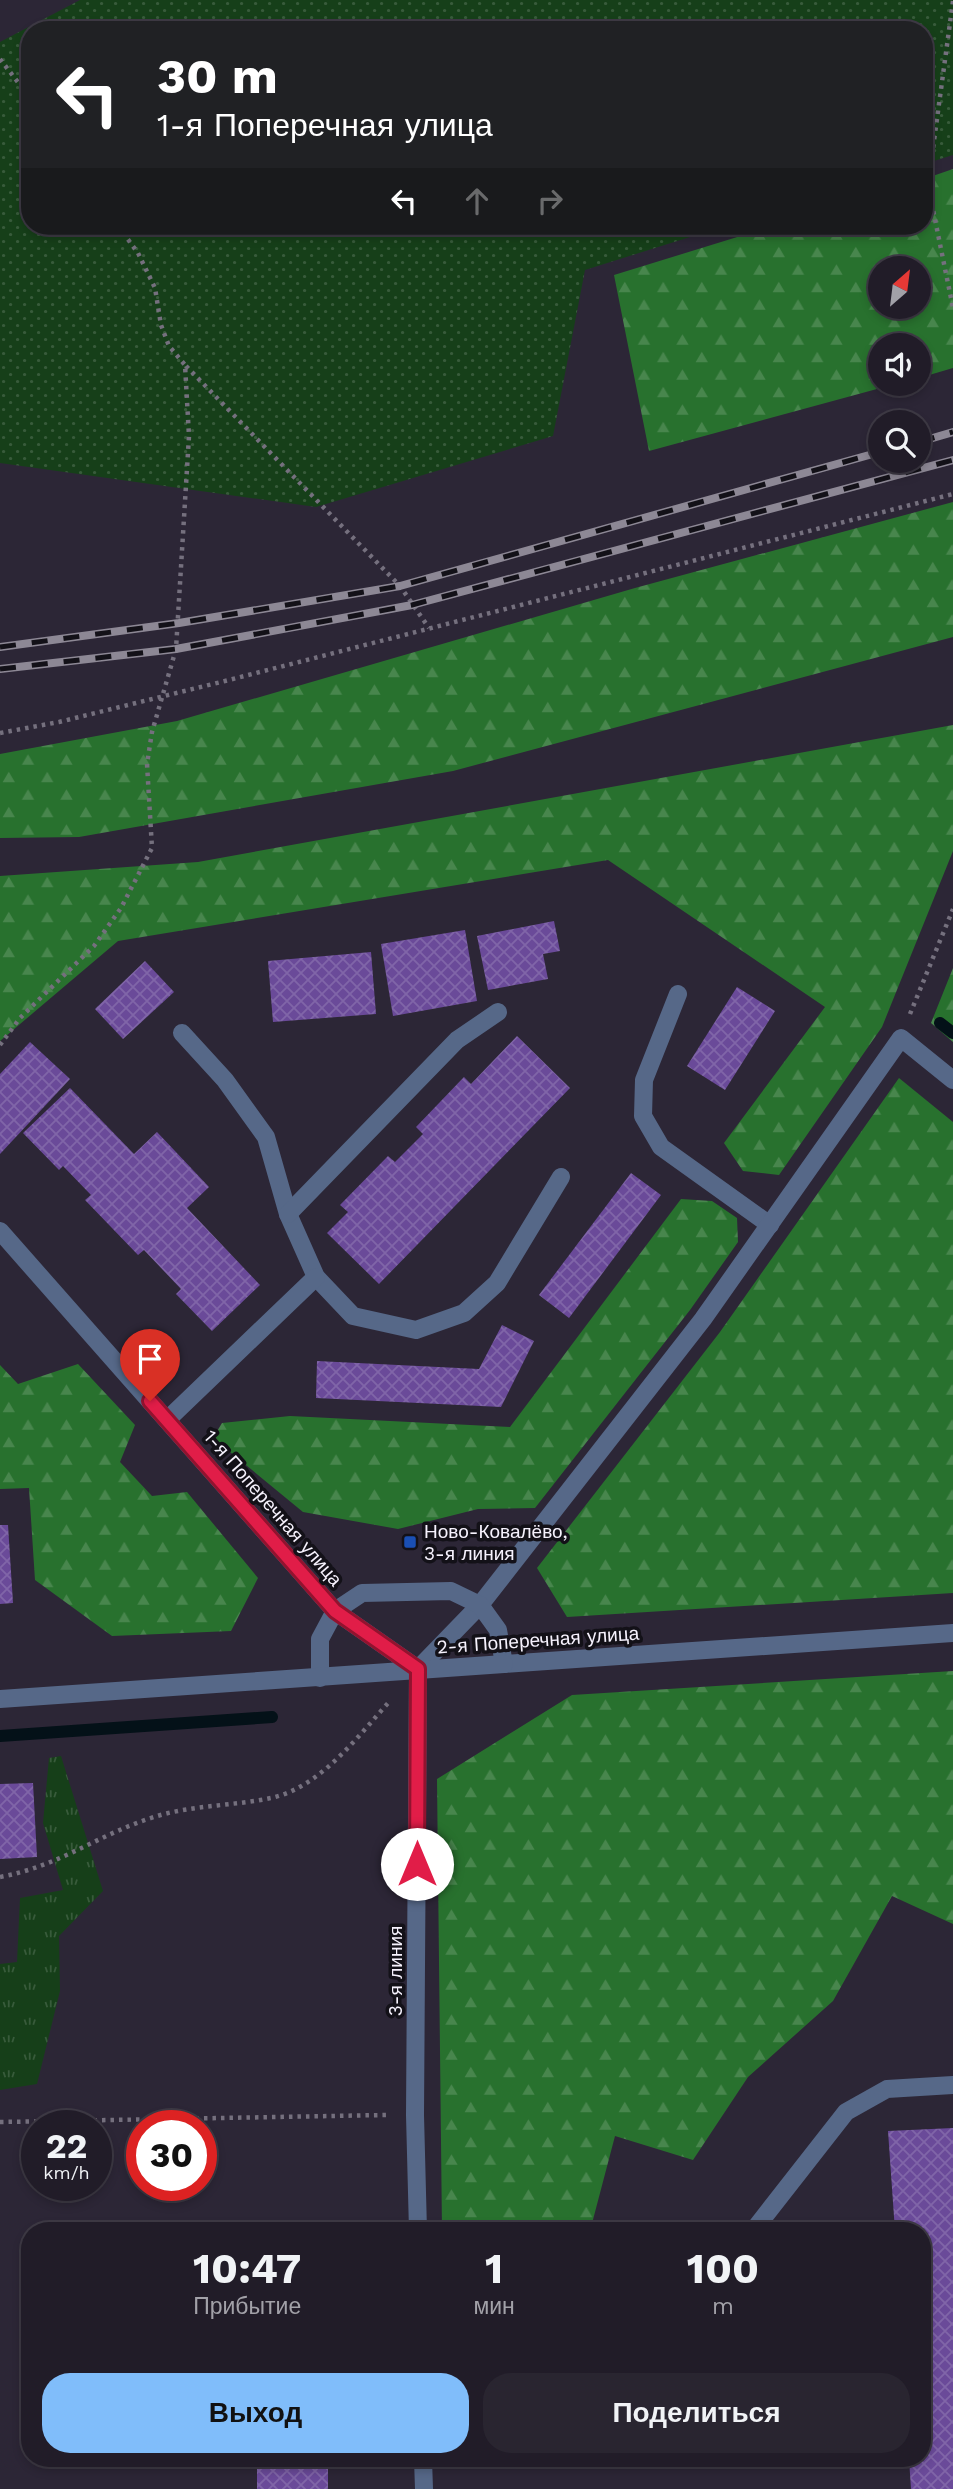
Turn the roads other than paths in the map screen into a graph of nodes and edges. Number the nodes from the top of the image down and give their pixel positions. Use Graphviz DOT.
graph roads {
  1 [pos="678,993"];
  2 [pos="498,1012"];
  3 [pos="182,1033"];
  4 [pos="953,1080"];
  5 [pos="561,1177"];
  6 [pos="288,1214"];
  7 [pos="769,1225"];
  8 [pos="0,1231"];
  9 [pos="316,1277"];
  10 [pos="167,1420"];
  11 [pos="480,1605"];
  12 [pos="335,1611"];
  13 [pos="953,1633"];
  14 [pos="504,1664"];
  15 [pos="418,1669"];
  16 [pos="320,1678"];
  17 [pos="0,1699"];
  18 [pos="953,2085"];
  19 [pos="418,2222"];
  20 [pos="760,2222"];
  21 [pos="423,2467"];
  22 [pos="424,2489"];
  1 -- 7 [label="street"];
  2 -- 6 [label="street"];
  3 -- 6 [label="street"];
  4 -- 7 [label="street"];
  5 -- 9 [label="street"];
  6 -- 9 [label="street"];
  7 -- 11 [label="street"];
  8 -- 10 [label="street, 1-я Поперечная улица"];
  9 -- 10 [label="street"];
  10 -- 12 [label="street, 1-я Поперечная улица"];
  11 -- 12 [label="street"];
  11 -- 14 [label="street"];
  11 -- 15 [label="street"];
  12 -- 15 [label="street, 1-я Поперечная улица"];
  12 -- 16 [label="street"];
  13 -- 14 [label="street, 2-я Поперечная улица"];
  14 -- 15 [label="street, 2-я Поперечная улица"];
  15 -- 16 [label="street, 2-я Поперечная улица"];
  15 -- 19 [label="street, 3-я линия"];
  16 -- 17 [label="street, 2-я Поперечная улица"];
  18 -- 20 [label="street"];
  21 -- 22 [label="street"];
}
